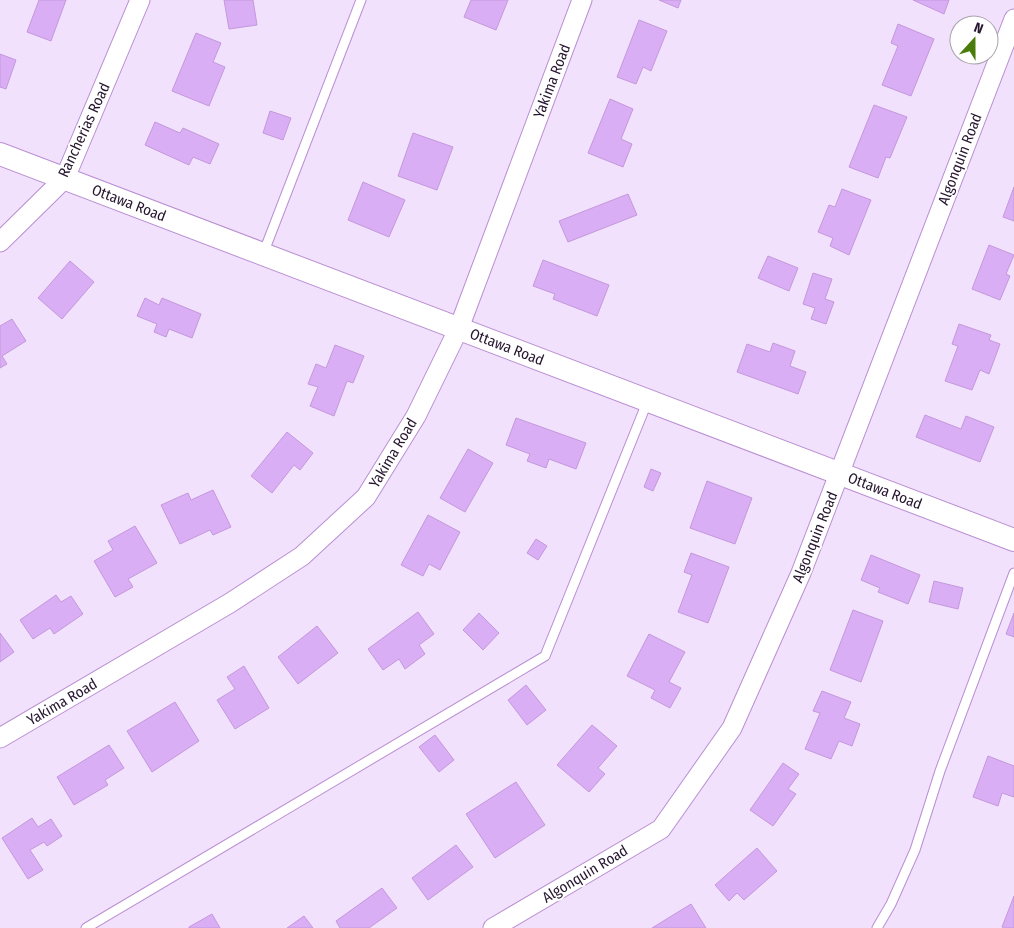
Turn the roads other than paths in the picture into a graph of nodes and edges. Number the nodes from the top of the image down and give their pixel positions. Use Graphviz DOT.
graph roads {
  1 [pos="140,0"];
  2 [pos="361,0"];
  3 [pos="582,0"];
  4 [pos="1014,18"];
  5 [pos="0,154"];
  6 [pos="65,178"];
  7 [pos="0,242"];
  8 [pos="263,254"];
  9 [pos="459,328"];
  10 [pos="648,400"];
  11 [pos="840,474"];
  12 [pos="1014,540"];
  13 [pos="1014,573"];
  14 [pos="0,738"];
  15 [pos="86,928"];
  16 [pos="493,928"];
  17 [pos="877,928"];
  1 -- 6 [label="street, Rancherias Road"];
  2 -- 8 [label="lane"];
  3 -- 9 [label="street, Yakima Road"];
  4 -- 11 [label="street, Algonquin Road"];
  5 -- 6 [label="street, Ottawa Road"];
  6 -- 7 [label="street, Rancherias Road"];
  6 -- 8 [label="street, Ottawa Road"];
  8 -- 9 [label="street, Ottawa Road"];
  9 -- 10 [label="street, Ottawa Road"];
  9 -- 14 [label="street, Yakima Road"];
  10 -- 11 [label="street, Ottawa Road"];
  10 -- 15 [label="lane"];
  11 -- 12 [label="street, Ottawa Road"];
  11 -- 16 [label="street, Algonquin Road"];
  13 -- 17 [label="lane"];
}
